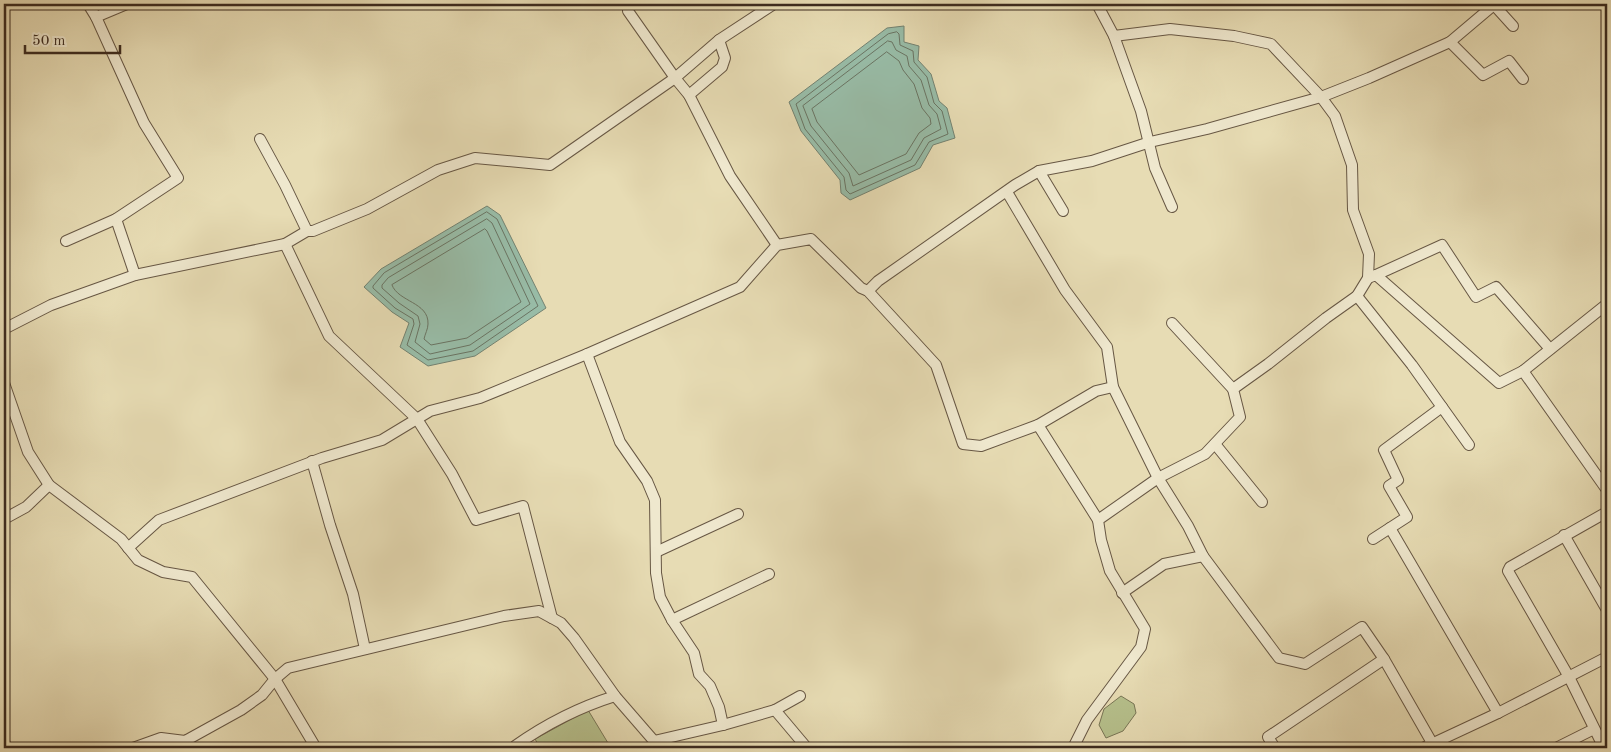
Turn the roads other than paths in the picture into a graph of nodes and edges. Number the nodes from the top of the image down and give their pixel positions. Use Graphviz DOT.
graph roads {
  1 [pos="88,4"];
  2 [pos="127,4"];
  3 [pos="774,4"];
  4 [pos="1097,4"];
  5 [pos="1495,4"];
  6 [pos="628,11"];
  7 [pos="96,17"];
  8 [pos="1512,26"];
  9 [pos="1114,36"];
  10 [pos="720,40"];
  11 [pos="1450,42"];
  12 [pos="675,78"];
  13 [pos="1523,79"];
  14 [pos="690,95"];
  15 [pos="1321,97"];
  16 [pos="260,139"];
  17 [pos="1150,142"];
  18 [pos="1039,171"];
  19 [pos="1007,192"];
  20 [pos="1172,206"];
  21 [pos="1063,211"];
  22 [pos="116,219"];
  23 [pos="307,231"];
  24 [pos="66,241"];
  25 [pos="285,244"];
  26 [pos="777,245"];
  27 [pos="135,274"];
  28 [pos="1372,277"];
  29 [pos="868,291"];
  30 [pos="1357,296"];
  31 [pos="1607,304"];
  32 [pos="1172,323"];
  33 [pos="4,329"];
  34 [pos="1550,349"];
  35 [pos="587,354"];
  36 [pos="1523,371"];
  37 [pos="4,383"];
  38 [pos="1113,386"];
  39 [pos="1233,389"];
  40 [pos="1442,407"];
  41 [pos="417,418"];
  42 [pos="1038,426"];
  43 [pos="1215,444"];
  44 [pos="1469,445"];
  45 [pos="312,462"];
  46 [pos="1158,478"];
  47 [pos="50,485"];
  48 [pos="1607,490"];
  49 [pos="1262,502"];
  50 [pos="1607,512"];
  51 [pos="738,514"];
  52 [pos="4,519"];
  53 [pos="1098,520"];
  54 [pos="1390,528"];
  55 [pos="1564,535"];
  56 [pos="1373,539"];
  57 [pos="128,548"];
  58 [pos="656,552"];
  59 [pos="1203,556"];
  60 [pos="769,574"];
  61 [pos="1122,593"];
  62 [pos="1607,610"];
  63 [pos="552,618"];
  64 [pos="672,620"];
  65 [pos="365,649"];
  66 [pos="1607,657"];
  67 [pos="1384,659"];
  68 [pos="1569,677"];
  69 [pos="275,679"];
  70 [pos="615,696"];
  71 [pos="800,696"];
  72 [pos="775,710"];
  73 [pos="1498,713"];
  74 [pos="724,725"];
  75 [pos="1594,730"];
  76 [pos="4,741"];
  77 [pos="187,745"];
  78 [pos="515,746"];
  79 [pos="654,746"];
  80 [pos="1430,747"];
  81 [pos="6,748"];
  82 [pos="133,748"];
  83 [pos="316,748"];
  84 [pos="807,748"];
  85 [pos="1073,748"];
  86 [pos="1275,748"];
  87 [pos="1556,748"];
  88 [pos="1604,748"];
  1 -- 7 [label="street"];
  2 -- 7 [label="street"];
  3 -- 10 [label="street"];
  4 -- 9 [label="street"];
  5 -- 8 [label="street"];
  5 -- 11 [label="street"];
  6 -- 12 [label="street"];
  7 -- 22 [label="street"];
  9 -- 15 [label="street"];
  9 -- 17 [label="street"];
  10 -- 12 [label="street"];
  10 -- 14 [label="street"];
  11 -- 13 [label="street"];
  11 -- 15 [label="street"];
  12 -- 14 [label="street"];
  12 -- 23 [label="street"];
  14 -- 26 [label="street"];
  15 -- 17 [label="street"];
  15 -- 28 [label="street"];
  16 -- 23 [label="street"];
  17 -- 18 [label="street"];
  17 -- 20 [label="street"];
  18 -- 19 [label="street"];
  18 -- 21 [label="street"];
  19 -- 29 [label="street"];
  19 -- 38 [label="street"];
  22 -- 24 [label="street"];
  22 -- 27 [label="street"];
  23 -- 25 [label="street"];
  25 -- 27 [label="street"];
  25 -- 41 [label="street"];
  26 -- 29 [label="street"];
  26 -- 35 [label="street"];
  27 -- 33 [label="street"];
  28 -- 30 [label="street"];
  28 -- 34 [label="street"];
  28 -- 36 [label="street"];
  29 -- 42 [label="street"];
  30 -- 39 [label="street"];
  30 -- 40 [label="street"];
  31 -- 34 [label="street"];
  32 -- 39 [label="street"];
  34 -- 36 [label="street"];
  35 -- 41 [label="street"];
  35 -- 58 [label="street"];
  36 -- 48 [label="street"];
  37 -- 47 [label="street"];
  38 -- 42 [label="street"];
  38 -- 46 [label="street"];
  39 -- 43 [label="street"];
  40 -- 44 [label="street"];
  40 -- 54 [label="street"];
  41 -- 45 [label="street"];
  41 -- 63 [label="street"];
  42 -- 53 [label="street"];
  43 -- 46 [label="street"];
  43 -- 49 [label="street"];
  45 -- 57 [label="street"];
  45 -- 65 [label="street"];
  46 -- 53 [label="street"];
  46 -- 59 [label="street"];
  47 -- 52 [label="street"];
  47 -- 57 [label="street"];
  50 -- 55 [label="street"];
  51 -- 58 [label="street"];
  53 -- 61 [label="street"];
  54 -- 56 [label="street"];
  54 -- 73 [label="street"];
  55 -- 62 [label="street"];
  55 -- 68 [label="street"];
  57 -- 69 [label="street"];
  58 -- 64 [label="street"];
  59 -- 61 [label="street"];
  59 -- 67 [label="street"];
  60 -- 64 [label="street"];
  61 -- 85 [label="street"];
  63 -- 65 [label="street"];
  63 -- 70 [label="street"];
  64 -- 74 [label="street"];
  65 -- 69 [label="street"];
  66 -- 68 [label="street"];
  67 -- 80 [label="street"];
  67 -- 86 [label="street"];
  68 -- 73 [label="street"];
  68 -- 75 [label="street"];
  69 -- 77 [label="street"];
  69 -- 83 [label="street"];
  70 -- 78 [label="street"];
  70 -- 79 [label="street"];
  71 -- 72 [label="street"];
  72 -- 74 [label="street"];
  72 -- 84 [label="street"];
  73 -- 80 [label="street"];
  74 -- 79 [label="street"];
  75 -- 87 [label="street"];
  75 -- 88 [label="street"];
  76 -- 81 [label="street"];
  77 -- 82 [label="street"];
}
